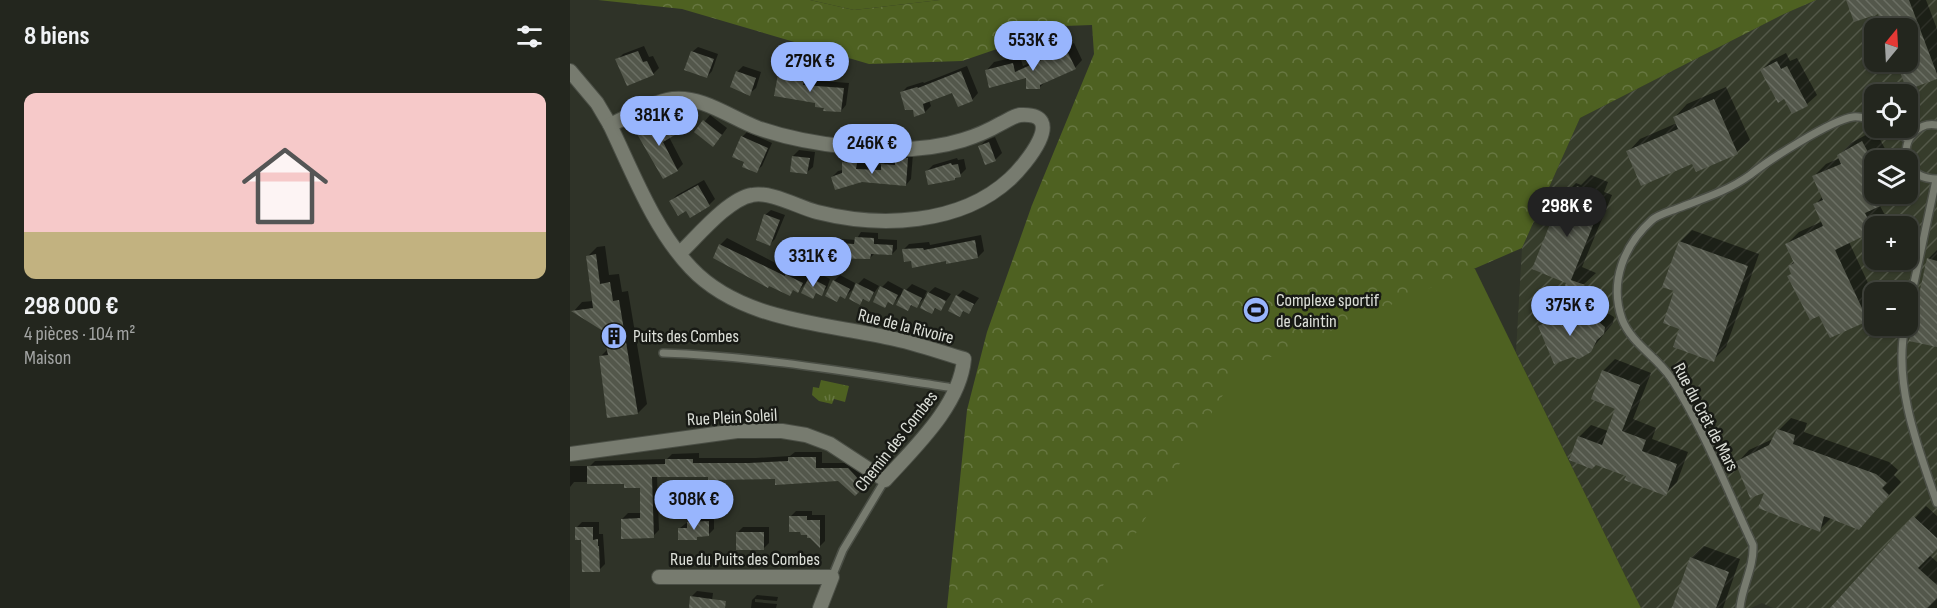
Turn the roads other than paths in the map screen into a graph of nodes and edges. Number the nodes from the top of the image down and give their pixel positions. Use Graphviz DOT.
graph roads {
  1 [pos="570,71"];
  2 [pos="1864,119"];
  3 [pos="610,125"];
  4 [pos="1937,125"];
  5 [pos="1905,138"];
  6 [pos="1908,140"];
  7 [pos="1906,150"];
  8 [pos="1918,175"];
  9 [pos="1936,180"];
  10 [pos="679,254"];
  11 [pos="1914,282"];
  12 [pos="1903,336"];
  13 [pos="663,353"];
  14 [pos="964,359"];
  15 [pos="957,390"];
  16 [pos="570,454"];
  17 [pos="885,480"];
  18 [pos="1937,503"];
  19 [pos="658,577"];
  20 [pos="832,577"];
  21 [pos="820,608"];
  22 [pos="1740,608"];
  1 -- 3 [label="street, Rue de la Rivoire"];
  2 -- 22 [label="lane, Rue du Crêt de Mars"];
  3 -- 10 [label="street, Rue de la Rivoire"];
  3 -- 10 [label="street"];
  4 -- 6 [label="lane"];
  5 -- 6 [label="lane"];
  6 -- 7 [label="lane"];
  8 -- 9 [label="lane"];
  9 -- 11 [label="lane"];
  10 -- 14 [label="street, Rue de la Rivoire"];
  12 -- 18 [label="lane"];
  13 -- 15 [label="lane"];
  14 -- 15 [label="street, Chemin des Combes"];
  15 -- 17 [label="street, Chemin des Combes"];
  16 -- 17 [label="street, Rue Plein Soleil"];
  17 -- 20 [label="lane, Chemin des Combes"];
  19 -- 20 [label="street, Rue du Puits des Combes"];
  20 -- 21 [label="street, Chemin des Combes"];
}
